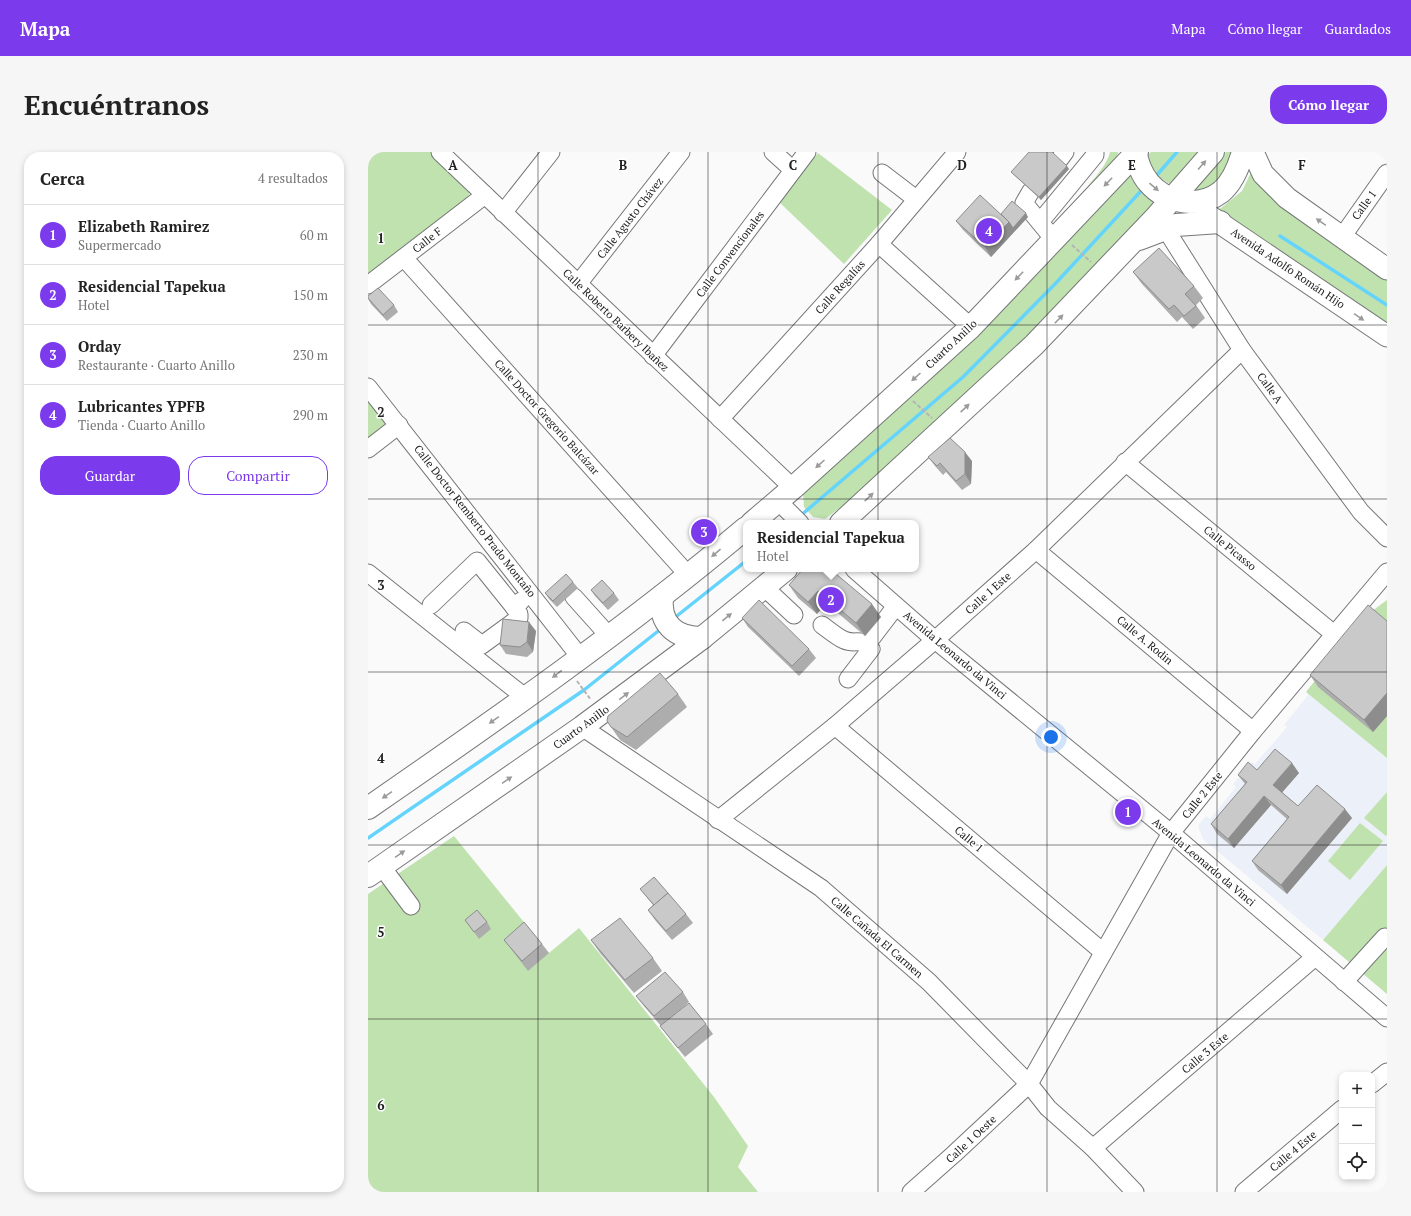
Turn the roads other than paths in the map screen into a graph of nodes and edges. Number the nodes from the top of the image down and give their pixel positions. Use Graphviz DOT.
graph roads {
  1 [pos="440,152"];
  2 [pos="551,152"];
  3 [pos="681,152"];
  4 [pos="773,152"];
  5 [pos="807,152"];
  6 [pos="957,152"];
  7 [pos="1095,152"];
  8 [pos="1213,152"];
  9 [pos="1243,152"];
  10 [pos="1253,152"];
  11 [pos="1136,153"];
  12 [pos="793,170"];
  13 [pos="882,173"];
  14 [pos="1387,173"];
  15 [pos="1031,191"];
  16 [pos="484,195"];
  17 [pos="916,200"];
  18 [pos="1180,201"];
  19 [pos="503,213"];
  20 [pos="1040,222"];
  21 [pos="1220,222"];
  22 [pos="1165,228"];
  23 [pos="1342,237"];
  24 [pos="1054,240"];
  25 [pos="1132,242"];
  26 [pos="879,244"];
  27 [pos="404,258"];
  28 [pos="1387,269"];
  29 [pos="578,284"];
  30 [pos="368,285"];
  31 [pos="971,326"];
  32 [pos="1387,336"];
  33 [pos="1242,350"];
  34 [pos="654,356"];
  35 [pos="368,387"];
  36 [pos="720,419"];
  37 [pos="399,425"];
  38 [pos="368,449"];
  39 [pos="1125,462"];
  40 [pos="790,507"];
  41 [pos="759,520"];
  42 [pos="844,520"];
  43 [pos="743,531"];
  44 [pos="1387,538"];
  45 [pos="1036,550"];
  46 [pos="857,572"];
  47 [pos="1387,572"];
  48 [pos="368,573"];
  49 [pos="791,574"];
  50 [pos="689,576"];
  51 [pos="764,587"];
  52 [pos="531,594"];
  53 [pos="662,596"];
  54 [pos="574,597"];
  55 [pos="431,605"];
  56 [pos="896,606"];
  57 [pos="514,607"];
  58 [pos="794,615"];
  59 [pos="635,616"];
  60 [pos="822,625"];
  61 [pos="667,628"];
  62 [pos="1334,634"];
  63 [pos="609,636"];
  64 [pos="702,638"];
  65 [pos="467,639"];
  66 [pos="935,640"];
  67 [pos="867,644"];
  68 [pos="677,656"];
  69 [pos="580,657"];
  70 [pos="848,679"];
  71 [pos="526,698"];
  72 [pos="834,726"];
  73 [pos="582,727"];
  74 [pos="1253,731"];
  75 [pos="368,808"];
  76 [pos="718,820"];
  77 [pos="1171,833"];
  78 [pos="375,872"];
  79 [pos="411,906"];
  80 [pos="1385,937"];
  81 [pos="1103,952"];
  82 [pos="1315,957"];
  83 [pos="1344,982"];
  84 [pos="1387,1018"];
  85 [pos="1387,1072"];
  86 [pos="1375,1082"];
  87 [pos="1029,1084"];
  88 [pos="1339,1112"];
  89 [pos="1093,1148"];
  90 [pos="911,1192"];
  91 [pos="1135,1192"];
  92 [pos="1244,1192"];
  1 -- 16 [label="street, Calle Roberto Barbery Ibañez"];
  2 -- 19 [label="street"];
  3 -- 29 [label="street, Calle Agusto Chávez"];
  4 -- 12 [label="street"];
  5 -- 12 [label="street, Calle Convencionales"];
  6 -- 17 [label="street, Calle Regalías"];
  7 -- 20 [label="street"];
  18 -- 8 [label="highway, one-way"];
  9 -- 18 [label="highway"];
  23 -- 10 [label="main road, one-way"];
  11 -- 18 [label="highway, one-way"];
  11 -- 24 [label="highway, Cuarto Anillo, one-way"];
  12 -- 34 [label="street, Calle Convencionales"];
  13 -- 17 [label="street"];
  14 -- 23 [label="street, Calle 1"];
  15 -- 20 [label="street"];
  16 -- 19 [label="street, Calle Roberto Barbery Ibañez"];
  16 -- 27 [label="street, Calle F"];
  17 -- 26 [label="street, Calle Regalías"];
  18 -- 21 [label="main road, Avenida Adolfo Román Hijo"];
  18 -- 25 [label="highway"];
  19 -- 29 [label="street, Calle Roberto Barbery Ibañez"];
  20 -- 24 [label="street"];
  21 -- 22 [label="highway"];
  21 -- 32 [label="main road, Avenida Adolfo Román Hijo, one-way"];
  22 -- 25 [label="highway"];
  22 -- 33 [label="street, Calle A"];
  23 -- 28 [label="main road"];
  24 -- 31 [label="highway, Cuarto Anillo, one-way"];
  42 -- 25 [label="highway, one-way"];
  26 -- 31 [label="street"];
  26 -- 36 [label="street, Calle Regalías"];
  27 -- 30 [label="street, Calle F"];
  27 -- 50 [label="street, Calle Doctor Gregorio Balcázar"];
  29 -- 34 [label="street, Calle Roberto Barbery Ibañez"];
  31 -- 40 [label="highway, Cuarto Anillo, one-way"];
  33 -- 39 [label="street, Calle 1 Este"];
  33 -- 44 [label="street, Calle A"];
  34 -- 36 [label="street, Calle Roberto Barbery Ibañez"];
  35 -- 37 [label="street, Calle Doctor Remberto Prado Montaño"];
  36 -- 40 [label="street, Calle Roberto Barbery Ibañez"];
  37 -- 38 [label="street"];
  37 -- 52 [label="street, Calle Doctor Remberto Prado Montaño"];
  39 -- 45 [label="street, Calle 1 Este"];
  39 -- 62 [label="street, Calle Picasso"];
  40 -- 41 [label="highway, Cuarto Anillo"];
  43 -- 50 [label="highway, one-way"];
  45 -- 66 [label="street, Calle 1 Este"];
  45 -- 74 [label="street, Calle A. Rodin"];
  46 -- 56 [label="street, Avenida Leonardo da Vinci"];
  47 -- 62 [label="street, Calle 2 Este"];
  48 -- 65 [label="street"];
  49 -- 51 [label="highway, Cuarto Anillo"];
  50 -- 53 [label="highway"];
  51 -- 58 [label="street"];
  64 -- 51 [label="highway, Cuarto Anillo, one-way"];
  52 -- 57 [label="street"];
  52 -- 69 [label="street, Calle Doctor Remberto Prado Montaño"];
  53 -- 59 [label="highway"];
  53 -- 61 [label="highway"];
  54 -- 63 [label="street"];
  55 -- 57 [label="street"];
  56 -- 66 [label="street, Avenida Leonardo da Vinci"];
  56 -- 67 [label="street"];
  57 -- 65 [label="street"];
  59 -- 61 [label="highway"];
  59 -- 63 [label="highway"];
  60 -- 67 [label="street"];
  61 -- 64 [label="highway"];
  61 -- 68 [label="highway"];
  62 -- 74 [label="street, Calle 2 Este"];
  63 -- 69 [label="highway"];
  64 -- 68 [label="highway, Cuarto Anillo"];
  65 -- 71 [label="street"];
  66 -- 72 [label="street, Calle 1 Este"];
  66 -- 77 [label="street, Avenida Leonardo da Vinci"];
  67 -- 70 [label="street"];
  73 -- 68 [label="highway, Cuarto Anillo, one-way"];
  69 -- 71 [label="highway, one-way"];
  71 -- 75 [label="highway, one-way"];
  72 -- 76 [label="street, Calle 1 Este"];
  72 -- 81 [label="street, Calle 1"];
  73 -- 76 [label="street, Calle Cañada El Carmen"];
  78 -- 73 [label="highway, Cuarto Anillo, one-way"];
  74 -- 77 [label="street, Calle 2 Este"];
  76 -- 87 [label="street, Calle Cañada El Carmen"];
  77 -- 81 [label="street, Calle 2 Este"];
  77 -- 82 [label="street, Avenida Leonardo da Vinci"];
  78 -- 79 [label="street"];
  80 -- 83 [label="street"];
  81 -- 87 [label="street, Calle 2 Este"];
  82 -- 83 [label="street, Avenida Leonardo da Vinci"];
  82 -- 89 [label="street, Calle 3 Este"];
  83 -- 84 [label="street, Avenida Leonardo da Vinci"];
  85 -- 86 [label="street"];
  87 -- 89 [label="street, Calle Cañada El Carmen"];
  87 -- 90 [label="street, Calle 1 Oeste"];
  88 -- 92 [label="street, Calle 4 Este"];
  89 -- 91 [label="street, Calle Cañada El Carmen"];
}
